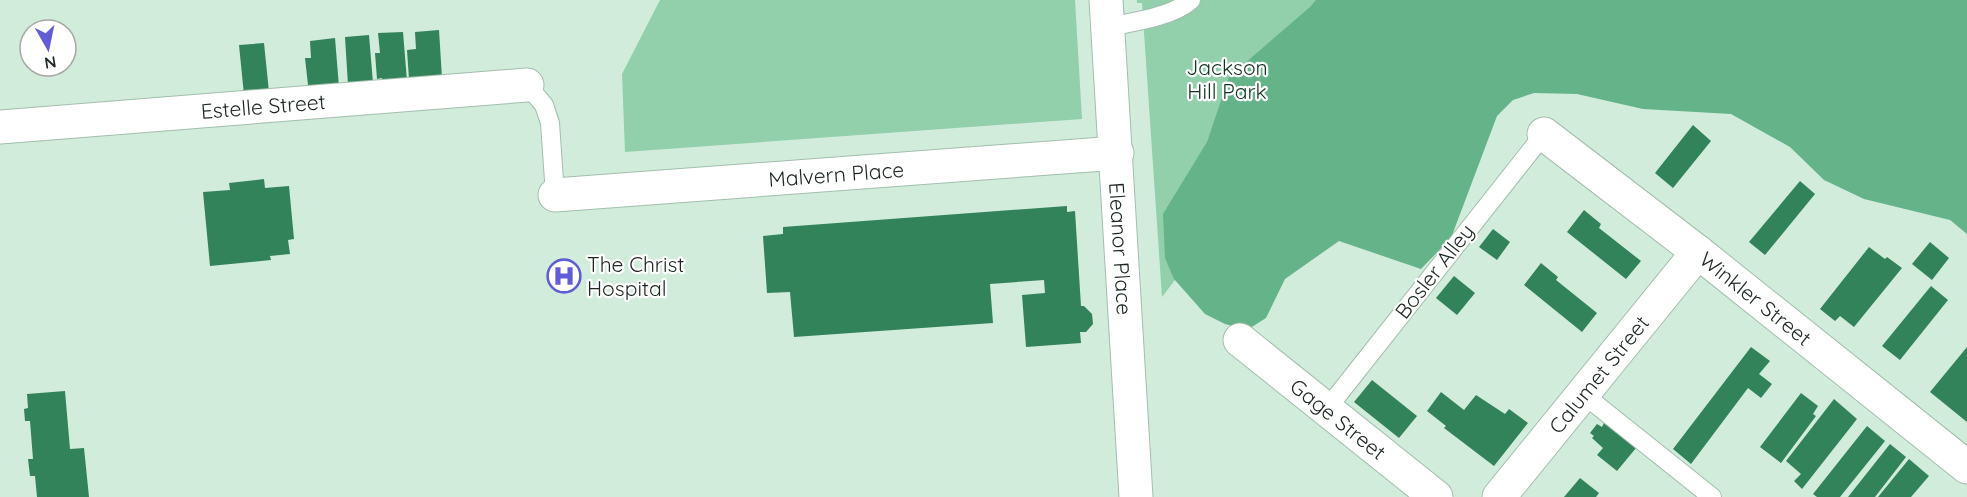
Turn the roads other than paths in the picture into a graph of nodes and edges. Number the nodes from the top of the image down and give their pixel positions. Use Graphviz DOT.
graph roads {
  1 [pos="1191,0"];
  2 [pos="1107,14"];
  3 [pos="527,85"];
  4 [pos="0,127"];
  5 [pos="1544,134"];
  6 [pos="1117,153"];
  7 [pos="555,195"];
  8 [pos="1698,252"];
  9 [pos="1240,340"];
  10 [pos="1583,394"];
  11 [pos="1326,410"];
  12 [pos="1967,467"];
  13 [pos="1136,497"];
  14 [pos="1436,497"];
  15 [pos="1499,497"];
  16 [pos="1712,497"];
  1 -- 2 [label="lane"];
  2 -- 6 [label="street, Eleanor Place"];
  3 -- 4 [label="street, Estelle Street"];
  3 -- 7 [label="lane"];
  5 -- 8 [label="street, Winkler Street"];
  5 -- 11 [label="lane, Bosler Alley"];
  6 -- 7 [label="street, Malvern Place"];
  6 -- 13 [label="street, Eleanor Place"];
  8 -- 10 [label="street, Calumet Street"];
  8 -- 12 [label="street, Winkler Street"];
  9 -- 11 [label="street, Gage Street"];
  10 -- 15 [label="street, Calumet Street"];
  10 -- 16 [label="lane"];
  11 -- 14 [label="street, Gage Street"];
}
